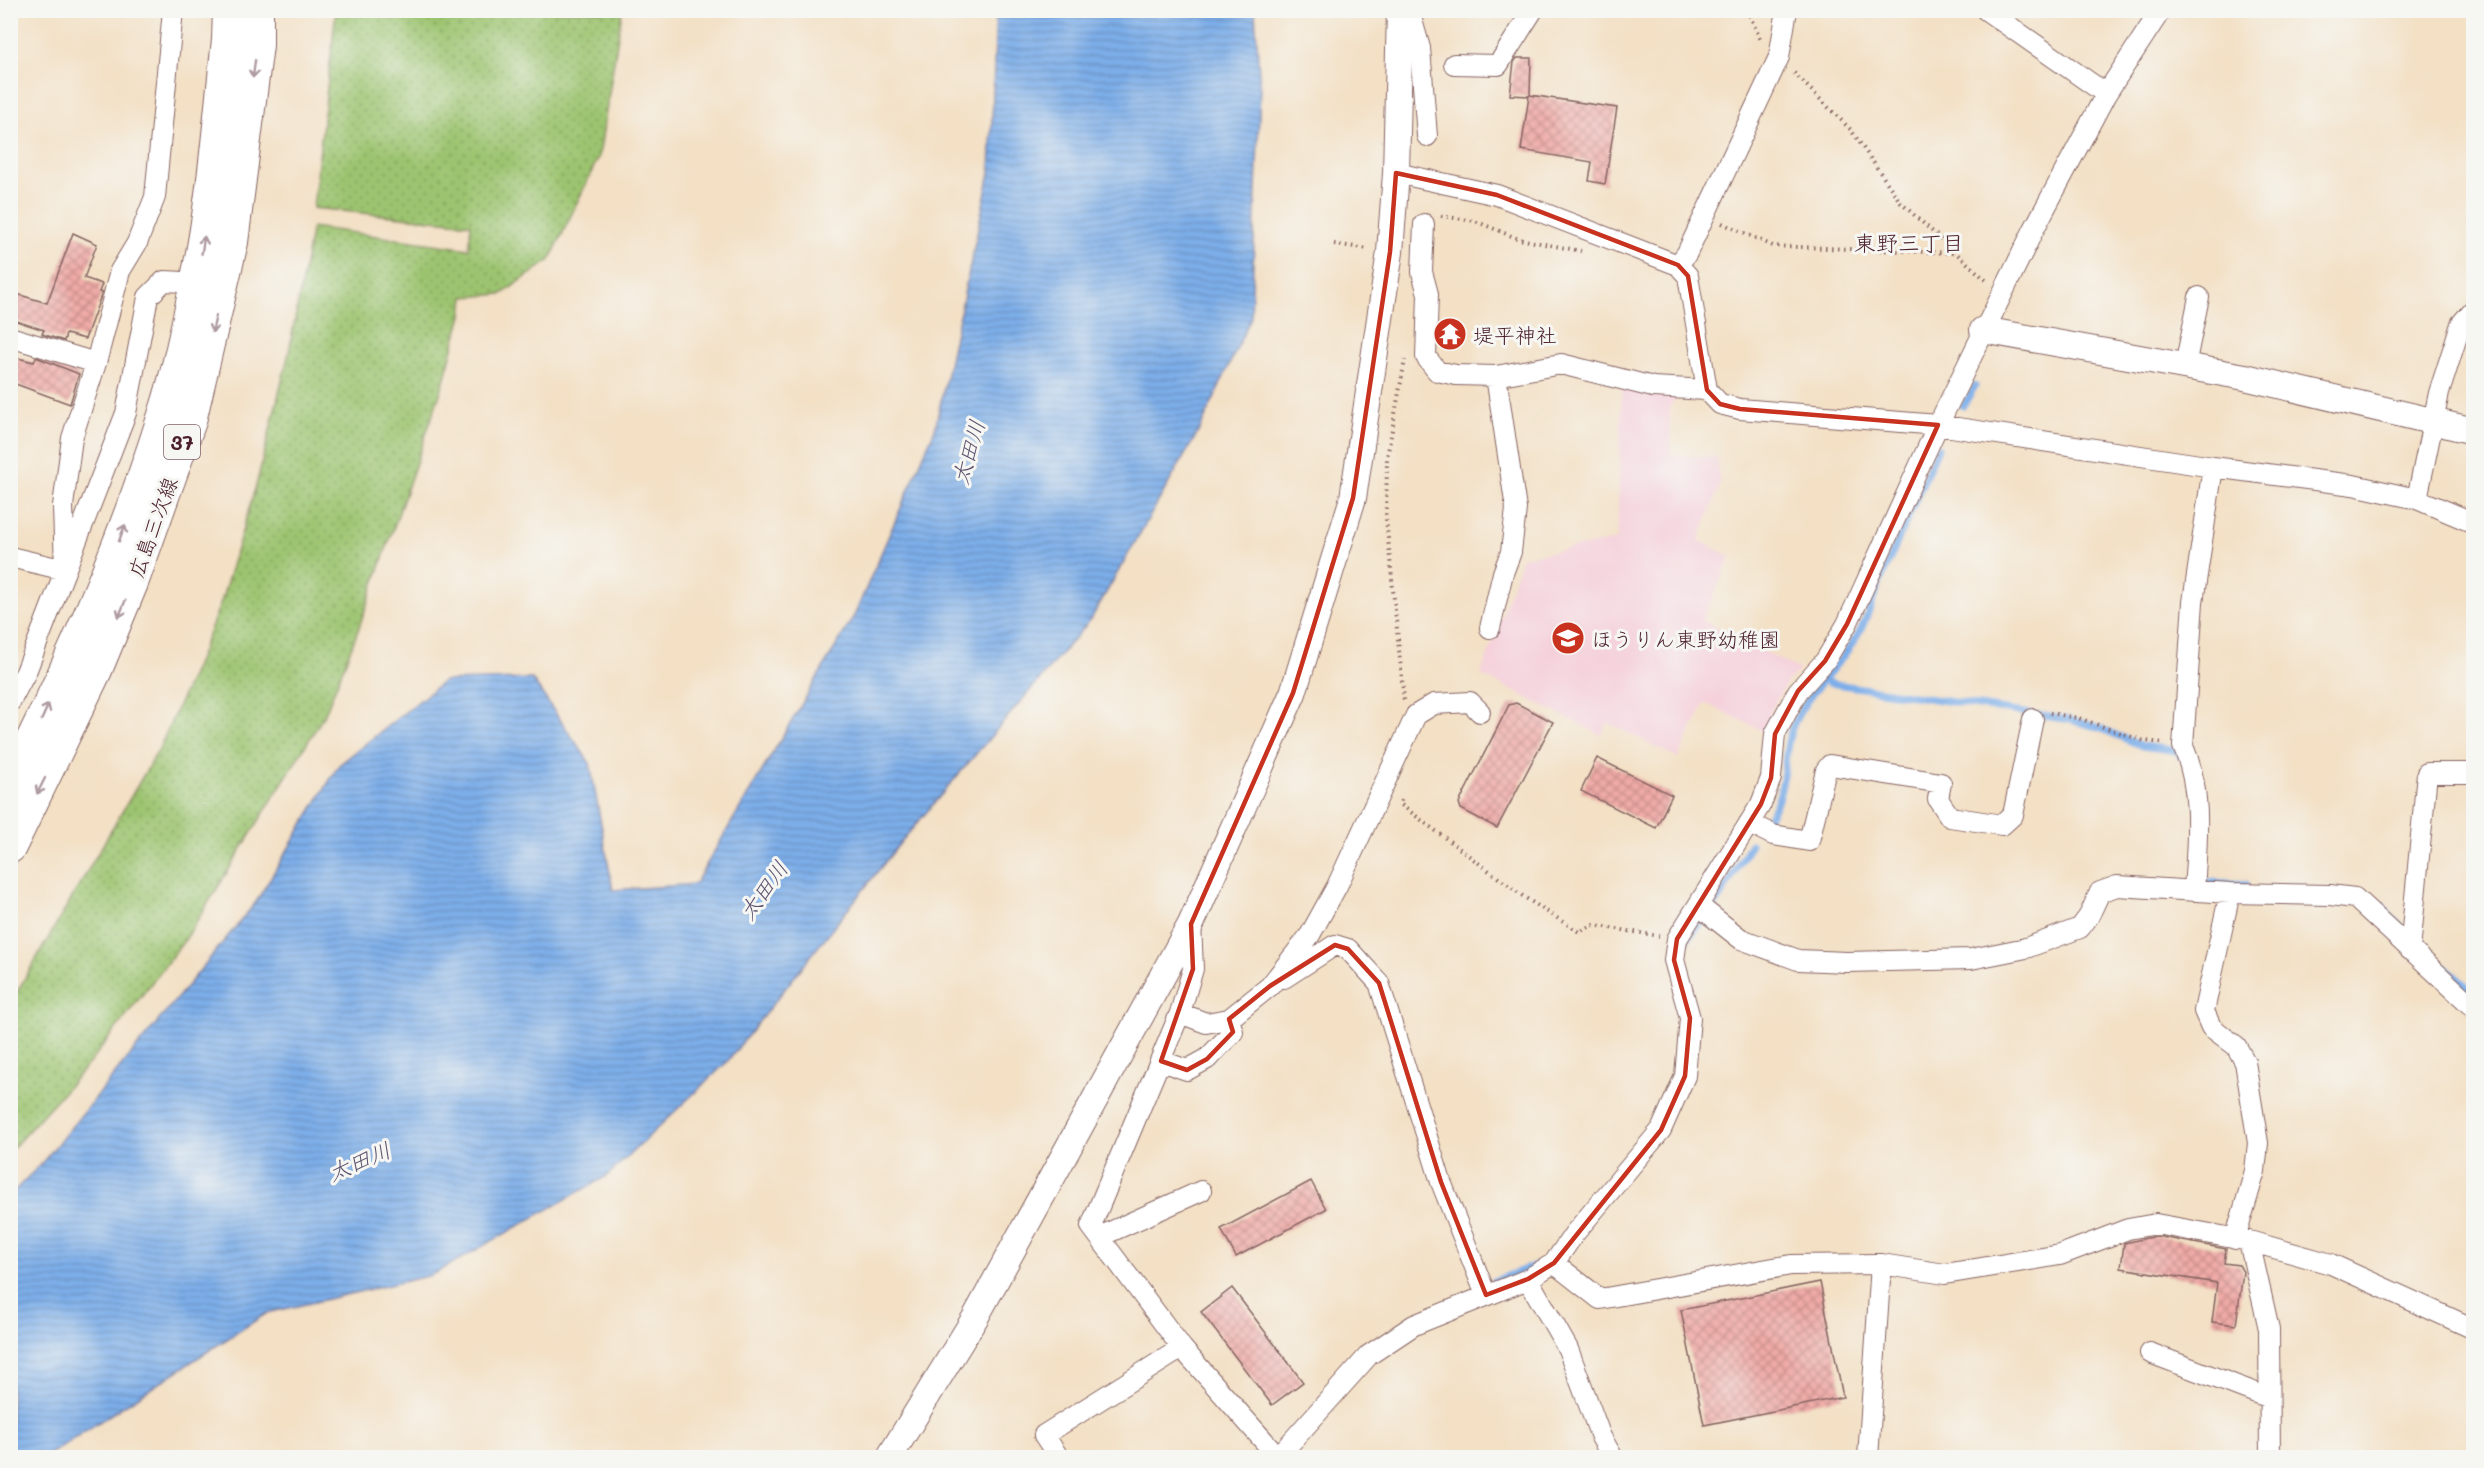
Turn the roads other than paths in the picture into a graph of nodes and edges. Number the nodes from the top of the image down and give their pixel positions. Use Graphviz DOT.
graph roads {
  1 [pos="173,10"];
  2 [pos="229,10"];
  3 [pos="257,10"];
  4 [pos="1400,10"];
  5 [pos="1410,10"];
  6 [pos="1533,10"];
  7 [pos="1787,10"];
  8 [pos="1986,10"];
  9 [pos="2161,10"];
  10 [pos="1454,63"];
  11 [pos="2106,94"];
  12 [pos="1427,136"];
  13 [pos="1396,173"];
  14 [pos="1424,224"];
  15 [pos="1678,264"];
  16 [pos="1422,272"];
  17 [pos="209,284"];
  18 [pos="2199,297"];
  19 [pos="1415,303"];
  20 [pos="2474,309"];
  21 [pos="1983,330"];
  22 [pos="10,337"];
  23 [pos="96,363"];
  24 [pos="2184,366"];
  25 [pos="1496,376"];
  26 [pos="1707,390"];
  27 [pos="2433,422"];
  28 [pos="1938,425"];
  29 [pos="2474,431"];
  30 [pos="2213,468"];
  31 [pos="2418,500"];
  32 [pos="2474,523"];
  33 [pos="10,557"];
  34 [pos="65,570"];
  35 [pos="1490,628"];
  36 [pos="10,702"];
  37 [pos="1480,712"];
  38 [pos="2039,716"];
  39 [pos="2474,773"];
  40 [pos="10,784"];
  41 [pos="1749,823"];
  42 [pos="10,847"];
  43 [pos="2194,891"];
  44 [pos="2230,893"];
  45 [pos="1699,906"];
  46 [pos="1191,924"];
  47 [pos="2410,950"];
  48 [pos="1270,986"];
  49 [pos="2474,1008"];
  50 [pos="1180,1014"];
  51 [pos="1229,1019"];
  52 [pos="1161,1061"];
  53 [pos="1201,1191"];
  54 [pos="1099,1237"];
  55 [pos="2242,1240"];
  56 [pos="1554,1263"];
  57 [pos="1881,1264"];
  58 [pos="1528,1280"];
  59 [pos="1486,1295"];
  60 [pos="2474,1329"];
  61 [pos="1182,1348"];
  62 [pos="2150,1353"];
  63 [pos="2269,1398"];
  64 [pos="1279,1457"];
  65 [pos="889,1458"];
  66 [pos="1059,1458"];
  67 [pos="1613,1458"];
  68 [pos="1868,1458"];
  69 [pos="2270,1458"];
  1 -- 23 [label="street"];
  17 -- 2 [label="main road, 広島三次線 / 37, one-way"];
  3 -- 17 [label="main road, 広島三次線 / 37, one-way"];
  4 -- 13 [label="street"];
  5 -- 12 [label="street"];
  6 -- 10 [label="street"];
  7 -- 15 [label="street"];
  8 -- 11 [label="street"];
  9 -- 11 [label="street"];
  11 -- 21 [label="street"];
  13 -- 15 [label="street"];
  13 -- 46 [label="street"];
  14 -- 16 [label="street"];
  15 -- 26 [label="street"];
  16 -- 19 [label="street"];
  16 -- 25 [label="street"];
  17 -- 34 [label="street"];
  40 -- 17 [label="main road, 広島三次線 / 37, one-way"];
  17 -- 42 [label="main road, 広島三次線 / 37, one-way"];
  18 -- 24 [label="street"];
  20 -- 27 [label="street"];
  21 -- 24 [label="street"];
  21 -- 28 [label="street"];
  22 -- 23 [label="street"];
  23 -- 34 [label="street"];
  24 -- 27 [label="street"];
  25 -- 26 [label="street"];
  25 -- 35 [label="street"];
  26 -- 28 [label="street"];
  27 -- 29 [label="street"];
  27 -- 31 [label="street"];
  28 -- 30 [label="street"];
  28 -- 41 [label="street"];
  30 -- 31 [label="street"];
  30 -- 43 [label="street"];
  31 -- 32 [label="street"];
  33 -- 34 [label="street"];
  34 -- 36 [label="street"];
  37 -- 48 [label="street"];
  38 -- 41 [label="street"];
  39 -- 47 [label="street"];
  41 -- 45 [label="street"];
  43 -- 44 [label="street"];
  43 -- 45 [label="street"];
  44 -- 47 [label="street"];
  44 -- 55 [label="street"];
  45 -- 56 [label="street"];
  46 -- 50 [label="street"];
  46 -- 65 [label="street"];
  47 -- 49 [label="street"];
  48 -- 51 [label="street"];
  48 -- 59 [label="street"];
  50 -- 51 [label="street"];
  50 -- 52 [label="street"];
  51 -- 52 [label="street"];
  52 -- 54 [label="street"];
  53 -- 54 [label="street"];
  54 -- 61 [label="street"];
  55 -- 57 [label="street"];
  55 -- 60 [label="street"];
  55 -- 63 [label="street"];
  56 -- 57 [label="street"];
  56 -- 58 [label="street"];
  57 -- 68 [label="street"];
  58 -- 59 [label="street"];
  58 -- 67 [label="street"];
  59 -- 64 [label="street"];
  61 -- 64 [label="street"];
  61 -- 66 [label="street"];
  62 -- 63 [label="street"];
  63 -- 69 [label="street"];
}
